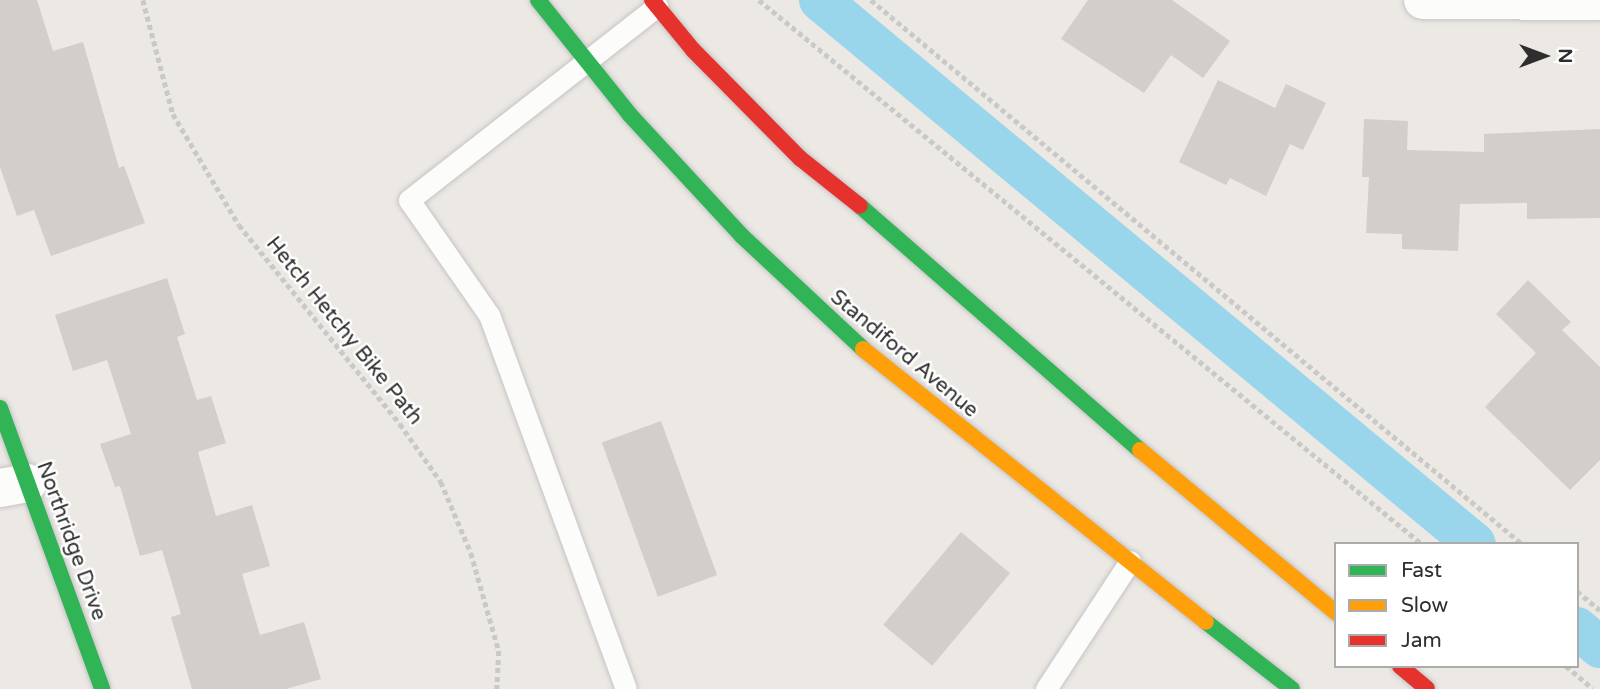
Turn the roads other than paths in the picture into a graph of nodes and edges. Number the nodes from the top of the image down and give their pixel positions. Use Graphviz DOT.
graph roads {
  1 [pos="538,0"];
  2 [pos="1423,0"];
  3 [pos="1600,1"];
  4 [pos="654,3"];
  5 [pos="585,60"];
  6 [pos="0,408"];
  7 [pos="14,485"];
  8 [pos="1129,561"];
  9 [pos="1334,611"];
  10 [pos="1402,668"];
  11 [pos="102,689"];
  12 [pos="626,689"];
  13 [pos="1046,689"];
  14 [pos="1292,689"];
  15 [pos="1427,689"];
  1 -- 5 [label="main road, Standiford Avenue"];
  2 -- 3 [label="street"];
  4 -- 5 [label="lane"];
  4 -- 9 [label="main road"];
  5 -- 8 [label="main road, Standiford Avenue"];
  5 -- 12 [label="lane"];
  6 -- 7 [label="main road, Northridge Drive"];
  7 -- 11 [label="main road, Northridge Drive"];
  8 -- 13 [label="lane"];
  8 -- 14 [label="main road, Standiford Avenue"];
  10 -- 15 [label="main road"];
}
